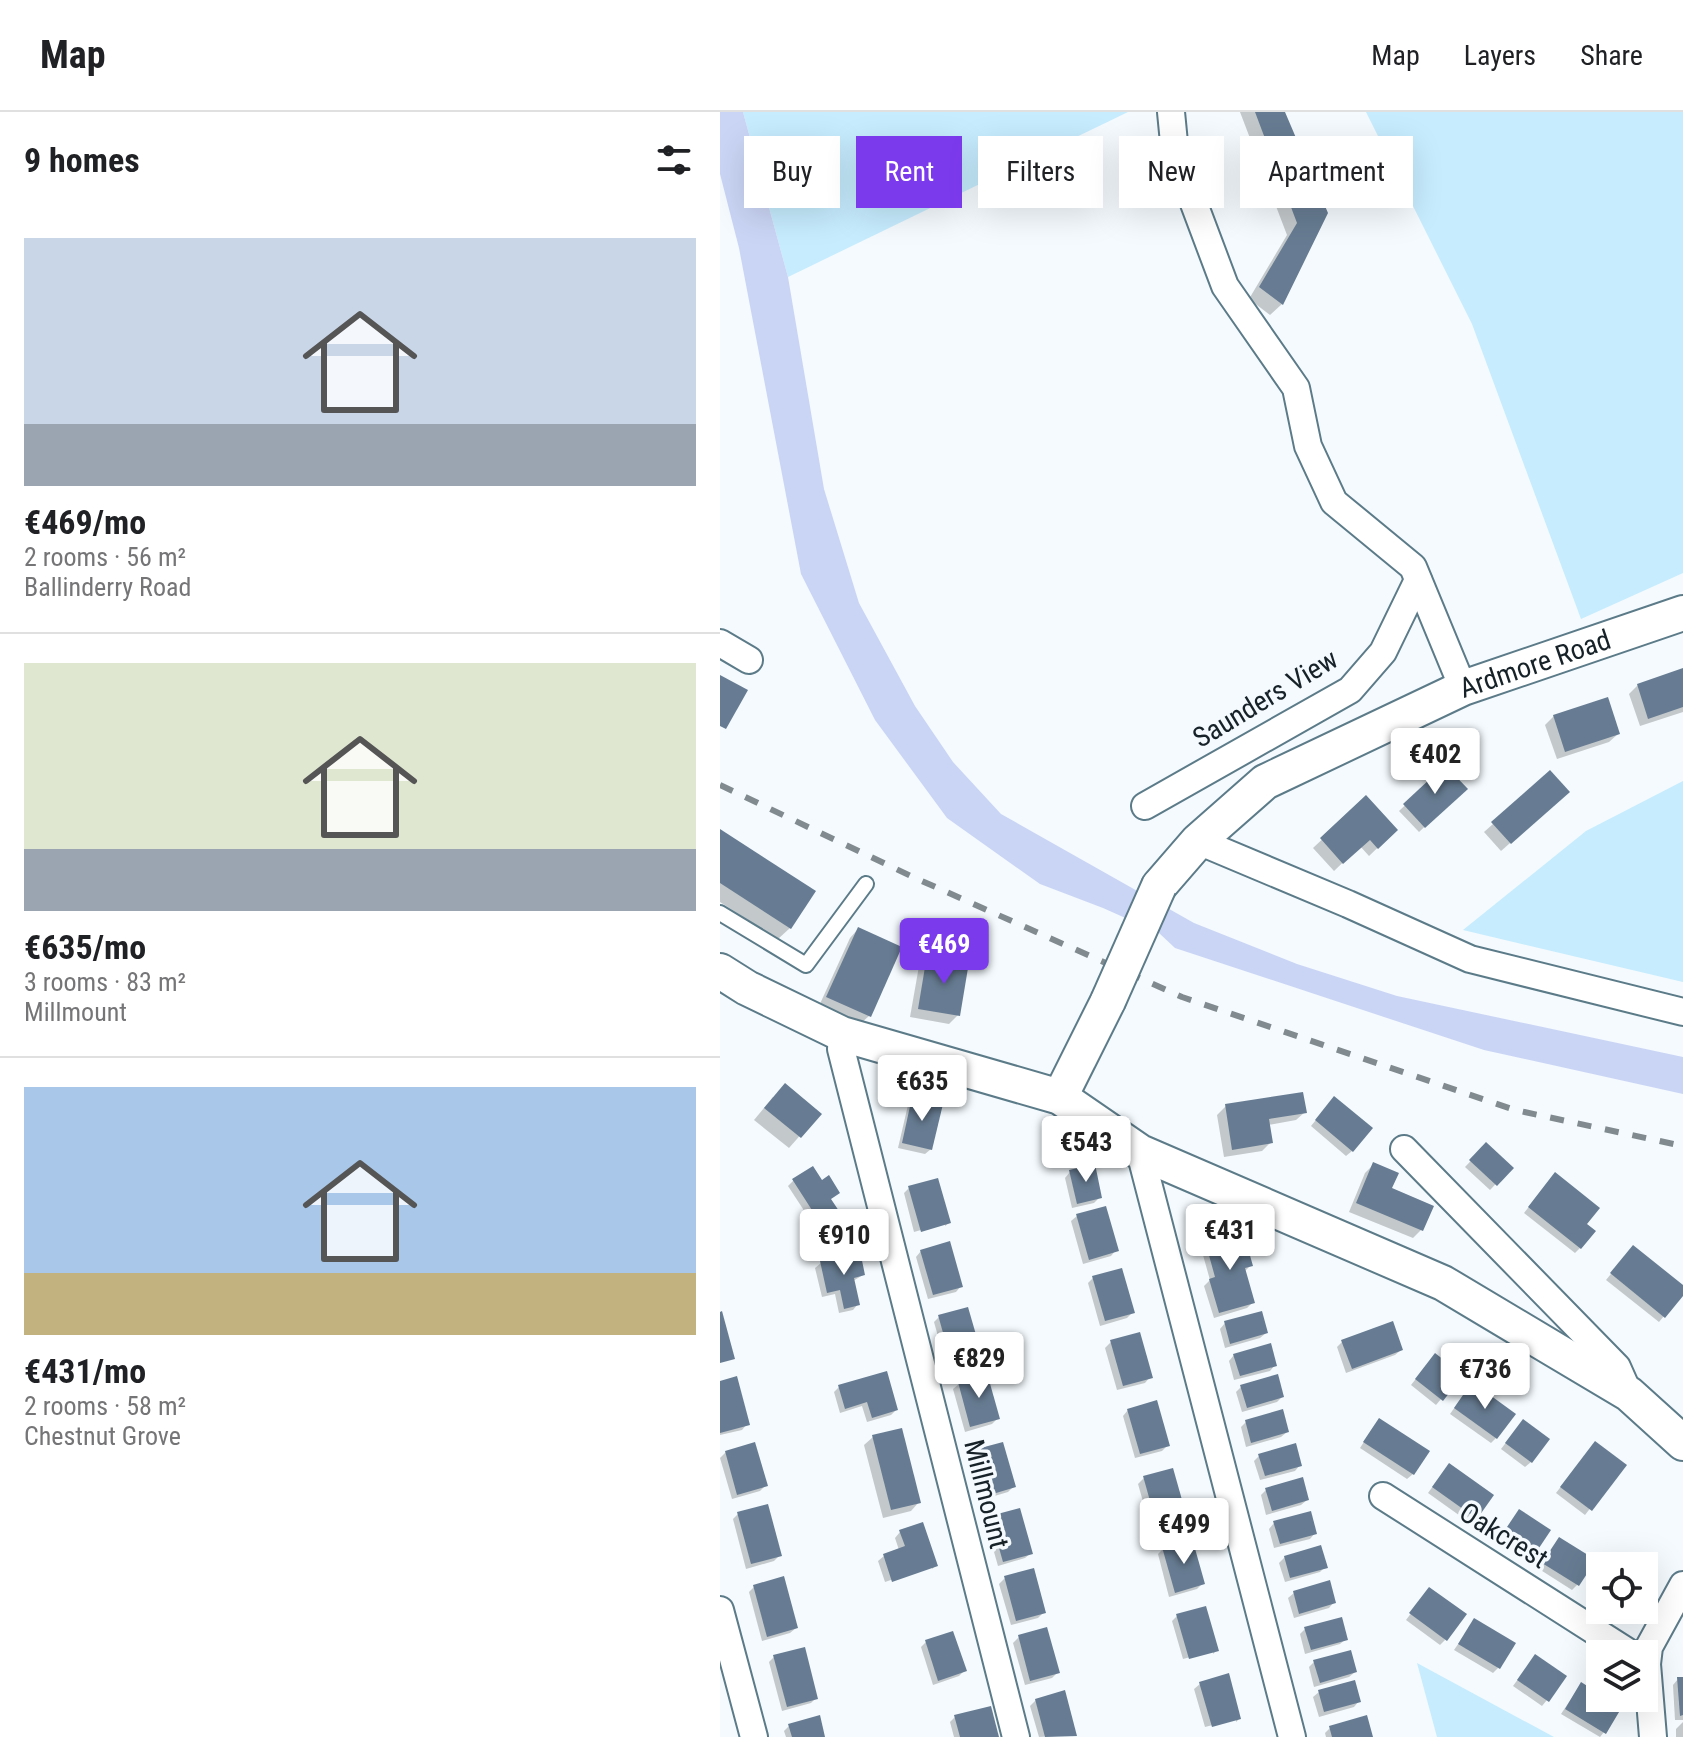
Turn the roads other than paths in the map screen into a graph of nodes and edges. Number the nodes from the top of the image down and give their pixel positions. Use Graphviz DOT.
graph roads {
  1 [pos="1171,112"];
  2 [pos="1418,580"];
  3 [pos="1683,613"];
  4 [pos="720,643"];
  5 [pos="749,660"];
  6 [pos="1463,688"];
  7 [pos="1145,806"];
  8 [pos="1198,841"];
  9 [pos="866,884"];
  10 [pos="720,913"];
  11 [pos="720,971"];
  12 [pos="1683,1012"];
  13 [pos="842,1034"];
  14 [pos="1060,1097"];
  15 [pos="1404,1149"];
  16 [pos="1140,1152"];
  17 [pos="1629,1394"];
  18 [pos="1683,1443"];
  19 [pos="1383,1496"];
  20 [pos="1683,1585"];
  21 [pos="720,1610"];
  22 [pos="1610,1640"];
  23 [pos="1653,1640"];
  24 [pos="1649,1712"];
  25 [pos="754,1737"];
  26 [pos="1016,1737"];
  27 [pos="1292,1737"];
  28 [pos="1653,1737"];
  1 -- 2 [label="street"];
  2 -- 6 [label="street"];
  2 -- 7 [label="street, Saunders View"];
  3 -- 6 [label="street, Ardmore Road"];
  4 -- 5 [label="street"];
  6 -- 8 [label="street, Ardmore Road"];
  8 -- 12 [label="street"];
  8 -- 14 [label="street, Ardmore Road, bridge"];
  9 -- 10 [label="lane"];
  11 -- 13 [label="street"];
  13 -- 14 [label="street"];
  13 -- 26 [label="street, Millmount"];
  14 -- 16 [label="street"];
  15 -- 17 [label="street"];
  16 -- 17 [label="street"];
  16 -- 27 [label="street"];
  17 -- 18 [label="street"];
  19 -- 22 [label="street, Oakcrest"];
  20 -- 23 [label="street"];
  21 -- 25 [label="street"];
  24 -- 28 [label="street"];
}
